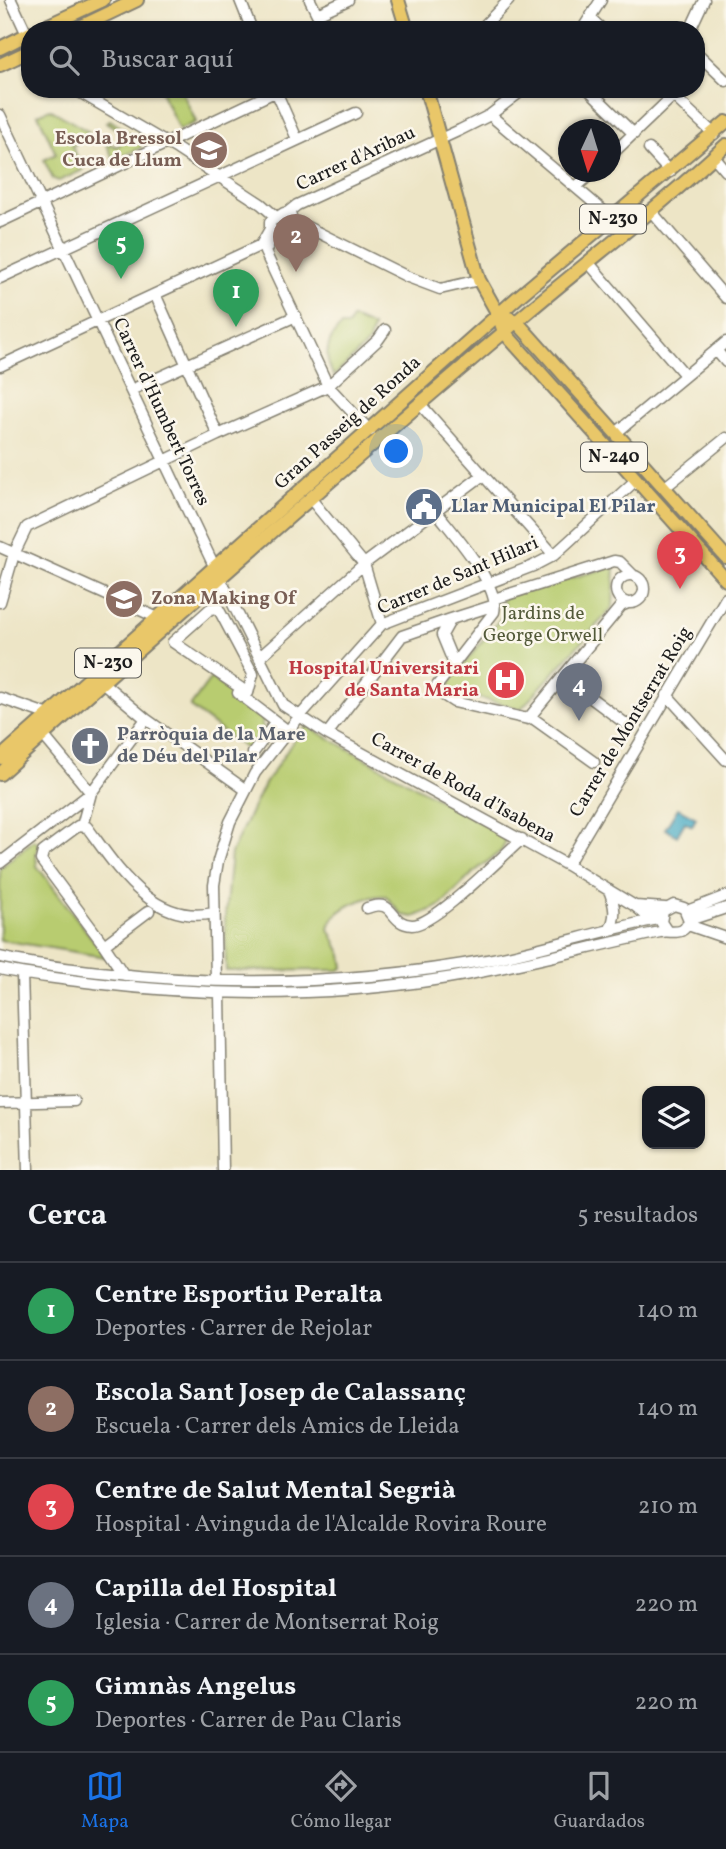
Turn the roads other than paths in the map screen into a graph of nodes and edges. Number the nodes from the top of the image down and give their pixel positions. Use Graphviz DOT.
graph roads {
  1 [pos="11,0"];
  2 [pos="137,0"];
  3 [pos="240,0"];
  4 [pos="310,0"];
  5 [pos="348,0"];
  6 [pos="398,0"];
  7 [pos="509,0"];
  8 [pos="601,0"];
  9 [pos="704,0"];
  10 [pos="101,1"];
  11 [pos="591,19"];
  12 [pos="23,21"];
  13 [pos="60,21"];
  14 [pos="93,21"];
  15 [pos="248,21"];
  16 [pos="404,21"];
  17 [pos="489,21"];
  18 [pos="694,21"];
  19 [pos="21,39"];
  20 [pos="0,48"];
  21 [pos="21,57"];
  22 [pos="705,61"];
  23 [pos="0,65"];
  24 [pos="726,81"];
  25 [pos="90,98"];
  26 [pos="260,98"];
  27 [pos="279,98"];
  28 [pos="429,98"];
  29 [pos="512,98"];
  30 [pos="597,98"];
  31 [pos="664,98"];
  32 [pos="675,98"];
  33 [pos="356,113"];
  34 [pos="490,114"];
  35 [pos="0,115"];
  36 [pos="726,122"];
  37 [pos="634,134"];
  38 [pos="713,134"];
  39 [pos="297,139"];
  40 [pos="441,139"];
  41 [pos="167,143"];
  42 [pos="726,145"];
  43 [pos="621,146"];
  44 [pos="649,149"];
  45 [pos="714,157"];
  46 [pos="726,171"];
  47 [pos="670,172"];
  48 [pos="220,176"];
  49 [pos="582,182"];
  50 [pos="577,186"];
  51 [pos="41,202"];
  52 [pos="651,211"];
  53 [pos="285,217"];
  54 [pos="614,219"];
  55 [pos="0,222"];
  56 [pos="273,230"];
  57 [pos="64,250"];
  58 [pos="588,262"];
  59 [pos="0,278"];
  60 [pos="480,280"];
  61 [pos="155,294"];
  62 [pos="726,298"];
  63 [pos="498,314"];
  64 [pos="296,316"];
  65 [pos="98,321"];
  66 [pos="516,321"];
  67 [pos="385,330"];
  68 [pos="504,332"];
  69 [pos="726,342"];
  70 [pos="716,350"];
  71 [pos="726,362"];
  72 [pos="187,364"];
  73 [pos="0,366"];
  74 [pos="685,375"];
  75 [pos="328,386"];
  76 [pos="131,390"];
  77 [pos="420,404"];
  78 [pos="370,431"];
  79 [pos="616,433"];
  80 [pos="218,435"];
  81 [pos="726,438"];
  82 [pos="164,461"];
  83 [pos="483,475"];
  84 [pos="635,481"];
  85 [pos="664,488"];
  86 [pos="310,498"];
  87 [pos="436,511"];
  88 [pos="0,547"];
  89 [pos="14,554"];
  90 [pos="554,555"];
  91 [pos="726,557"];
  92 [pos="363,564"];
  93 [pos="218,573"];
  94 [pos="633,575"];
  95 [pos="726,580"];
  96 [pos="488,582"];
  97 [pos="726,598"];
  98 [pos="0,602"];
  99 [pos="495,602"];
  100 [pos="628,603"];
  101 [pos="158,618"];
  102 [pos="451,619"];
  103 [pos="382,624"];
  104 [pos="161,631"];
  105 [pos="173,642"];
  106 [pos="260,657"];
  107 [pos="454,664"];
  108 [pos="563,677"];
  109 [pos="102,682"];
  110 [pos="667,695"];
  111 [pos="0,698"];
  112 [pos="49,715"];
  113 [pos="531,717"];
  114 [pos="299,718"];
  115 [pos="146,719"];
  116 [pos="276,722"];
  117 [pos="630,727"];
  118 [pos="288,731"];
  119 [pos="327,734"];
  120 [pos="43,735"];
  121 [pos="253,753"];
  122 [pos="0,758"];
  123 [pos="726,760"];
  124 [pos="594,762"];
  125 [pos="0,774"];
  126 [pos="246,790"];
  127 [pos="91,793"];
  128 [pos="80,826"];
  129 [pos="522,839"];
  130 [pos="0,863"];
  131 [pos="567,864"];
  132 [pos="609,890"];
  133 [pos="726,896"];
  134 [pos="367,908"];
  135 [pos="726,908"];
  136 [pos="149,911"];
  137 [pos="663,913"];
  138 [pos="214,914"];
  139 [pos="688,919"];
  140 [pos="609,931"];
  141 [pos="667,931"];
  142 [pos="726,938"];
  143 [pos="104,945"];
  144 [pos="0,957"];
  145 [pos="0,969"];
  146 [pos="22,974"];
  147 [pos="124,975"];
  148 [pos="216,981"];
  149 [pos="220,994"];
  150 [pos="74,1101"];
  151 [pos="26,1102"];
  152 [pos="0,1103"];
  153 [pos="29,1170"];
  154 [pos="223,1170"];
  1 -- 12 [label="street"];
  2 -- 14 [label="main road"];
  3 -- 15 [label="street"];
  4 -- 5 [label="street"];
  6 -- 16 [label="main road"];
  7 -- 17 [label="street"];
  8 -- 11 [label="street"];
  9 -- 18 [label="street"];
  10 -- 13 [label="main road"];
  19 -- 20 [label="main road"];
  21 -- 23 [label="main road"];
  22 -- 24 [label="street"];
  25 -- 41 [label="street"];
  26 -- 41 [label="street"];
  27 -- 39 [label="street"];
  28 -- 40 [label="main road"];
  29 -- 34 [label="street, Carrer d'Aribau"];
  30 -- 37 [label="street"];
  31 -- 37 [label="street"];
  32 -- 38 [label="street"];
  33 -- 39 [label="street"];
  34 -- 40 [label="street, Carrer d'Aribau"];
  34 -- 50 [label="street"];
  35 -- 51 [label="street, Carrer d'Humbert Torres"];
  36 -- 38 [label="main road, Gran Passeig de Ronda / N-230"];
  37 -- 43 [label="street"];
  38 -- 47 [label="main road, Gran Passeig de Ronda / N-230"];
  39 -- 48 [label="street"];
  40 -- 53 [label="street, Carrer d'Aribau"];
  40 -- 60 [label="main road"];
  41 -- 48 [label="street"];
  41 -- 51 [label="street"];
  42 -- 45 [label="main road, Gran Passeig de Ronda / N-230"];
  44 -- 47 [label="street"];
  45 -- 46 [label="street"];
  45 -- 52 [label="main road, Gran Passeig de Ronda / N-230"];
  47 -- 54 [label="main road, Gran Passeig de Ronda / N-230"];
  48 -- 53 [label="street"];
  48 -- 57 [label="street"];
  49 -- 50 [label="street"];
  50 -- 54 [label="street"];
  51 -- 55 [label="street"];
  51 -- 57 [label="street, Carrer d'Humbert Torres"];
  52 -- 58 [label="main road, Gran Passeig de Ronda / N-230"];
  52 -- 62 [label="street"];
  53 -- 56 [label="street"];
  53 -- 56 [label="street, Carrer d'Aribau"];
  53 -- 60 [label="street"];
  54 -- 63 [label="main road, Gran Passeig de Ronda / N-230"];
  56 -- 61 [label="street"];
  56 -- 64 [label="street"];
  57 -- 59 [label="street"];
  57 -- 65 [label="street, Carrer d'Humbert Torres"];
  58 -- 66 [label="main road, Gran Passeig de Ronda / N-230"];
  58 -- 74 [label="street"];
  60 -- 63 [label="main road"];
  61 -- 65 [label="street"];
  61 -- 72 [label="street"];
  63 -- 66 [label="main road, N-240"];
  63 -- 68 [label="main road, N-240"];
  63 -- 78 [label="main road, Gran Passeig de Ronda / N-230"];
  64 -- 72 [label="street"];
  64 -- 75 [label="street"];
  65 -- 73 [label="street"];
  65 -- 76 [label="street, Carrer d'Humbert Torres"];
  66 -- 68 [label="main road, Gran Passeig de Ronda / N-230"];
  66 -- 79 [label="main road, N-240"];
  67 -- 75 [label="street"];
  68 -- 77 [label="main road, Gran Passeig de Ronda / N-230"];
  68 -- 84 [label="main road, N-240"];
  69 -- 70 [label="street"];
  70 -- 71 [label="street"];
  70 -- 74 [label="street"];
  72 -- 76 [label="street"];
  72 -- 80 [label="street"];
  74 -- 79 [label="street"];
  75 -- 78 [label="street"];
  75 -- 80 [label="street"];
  76 -- 82 [label="street, Carrer d'Humbert Torres"];
  77 -- 83 [label="street"];
  77 -- 86 [label="main road, Gran Passeig de Ronda / N-230"];
  78 -- 93 [label="main road, Gran Passeig de Ronda / N-230"];
  79 -- 85 [label="main road, N-240"];
  80 -- 82 [label="street"];
  81 -- 85 [label="street"];
  82 -- 89 [label="street"];
  82 -- 93 [label="street, Carrer d'Humbert Torres"];
  83 -- 87 [label="street"];
  83 -- 90 [label="street"];
  84 -- 90 [label="street, Carrer de Sant Hilari"];
  84 -- 95 [label="main road, N-240"];
  85 -- 91 [label="main road, N-240"];
  86 -- 92 [label="street"];
  86 -- 93 [label="main road, Gran Passeig de Ronda / N-230"];
  87 -- 92 [label="street"];
  87 -- 96 [label="street"];
  88 -- 89 [label="street"];
  89 -- 98 [label="street"];
  89 -- 101 [label="street"];
  90 -- 96 [label="street, Carrer de Sant Hilari"];
  92 -- 103 [label="street"];
  92 -- 106 [label="street"];
  93 -- 101 [label="main road, Gran Passeig de Ronda / N-230"];
  93 -- 104 [label="main road, Gran Passeig de Ronda / N-230"];
  93 -- 106 [label="street, Carrer d'Humbert Torres"];
  94 -- 99 [label="street"];
  94 -- 100 [label="street"];
  94 -- 100 [label="street"];
  96 -- 99 [label="street"];
  96 -- 103 [label="street, Carrer de Sant Hilari"];
  97 -- 110 [label="street, Carrer de Montserrat Roig"];
  99 -- 102 [label="street"];
  99 -- 107 [label="street"];
  100 -- 108 [label="street"];
  101 -- 112 [label="main road, Gran Passeig de Ronda / N-230"];
  102 -- 107 [label="street"];
  102 -- 119 [label="street"];
  103 -- 114 [label="street, Carrer de Sant Hilari"];
  104 -- 105 [label="street"];
  104 -- 109 [label="main road, Gran Passeig de Ronda / N-230"];
  105 -- 105 [label="street"];
  105 -- 116 [label="street"];
  106 -- 114 [label="street, Carrer d'Humbert Torres"];
  107 -- 113 [label="street"];
  108 -- 113 [label="street"];
  108 -- 117 [label="street"];
  109 -- 115 [label="street"];
  109 -- 120 [label="main road, Gran Passeig de Ronda / N-230"];
  110 -- 123 [label="street"];
  110 -- 131 [label="street, Carrer de Montserrat Roig"];
  111 -- 112 [label="street"];
  112 -- 122 [label="main road, Gran Passeig de Ronda / N-230"];
  113 -- 124 [label="street"];
  114 -- 118 [label="street, Carrer de Sant Hilari"];
  114 -- 119 [label="street, Carrer de Roda d'Isabena"];
  115 -- 126 [label="street"];
  115 -- 127 [label="street"];
  116 -- 118 [label="street"];
  116 -- 121 [label="street"];
  118 -- 126 [label="street, Carrer de Sant Hilari"];
  119 -- 129 [label="street, Carrer de Roda d'Isabena"];
  120 -- 125 [label="main road, Gran Passeig de Ronda / N-230"];
  120 -- 127 [label="street"];
  126 -- 138 [label="street, Carrer de Sant Hilari"];
  127 -- 128 [label="street"];
  127 -- 130 [label="street"];
  128 -- 138 [label="street"];
  128 -- 143 [label="street"];
  129 -- 131 [label="street, Carrer de Roda d'Isabena"];
  129 -- 134 [label="street"];
  131 -- 132 [label="street, Carrer de Roda d'Isabena"];
  132 -- 137 [label="street, Carrer de Roda d'Isabena"];
  132 -- 140 [label="street"];
  133 -- 139 [label="street"];
  135 -- 139 [label="street"];
  136 -- 143 [label="street"];
  137 -- 139 [label="street"];
  137 -- 140 [label="street"];
  137 -- 141 [label="street"];
  138 -- 148 [label="street, Carrer de Sant Hilari"];
  139 -- 141 [label="street"];
  139 -- 142 [label="street"];
  140 -- 148 [label="street"];
  141 -- 149 [label="street"];
  143 -- 147 [label="street"];
  144 -- 147 [label="street"];
  145 -- 146 [label="street"];
  146 -- 149 [label="street"];
  146 -- 151 [label="street"];
  147 -- 148 [label="street"];
  149 -- 154 [label="street"];
  150 -- 151 [label="street"];
  151 -- 152 [label="street"];
  151 -- 153 [label="street"];
}
